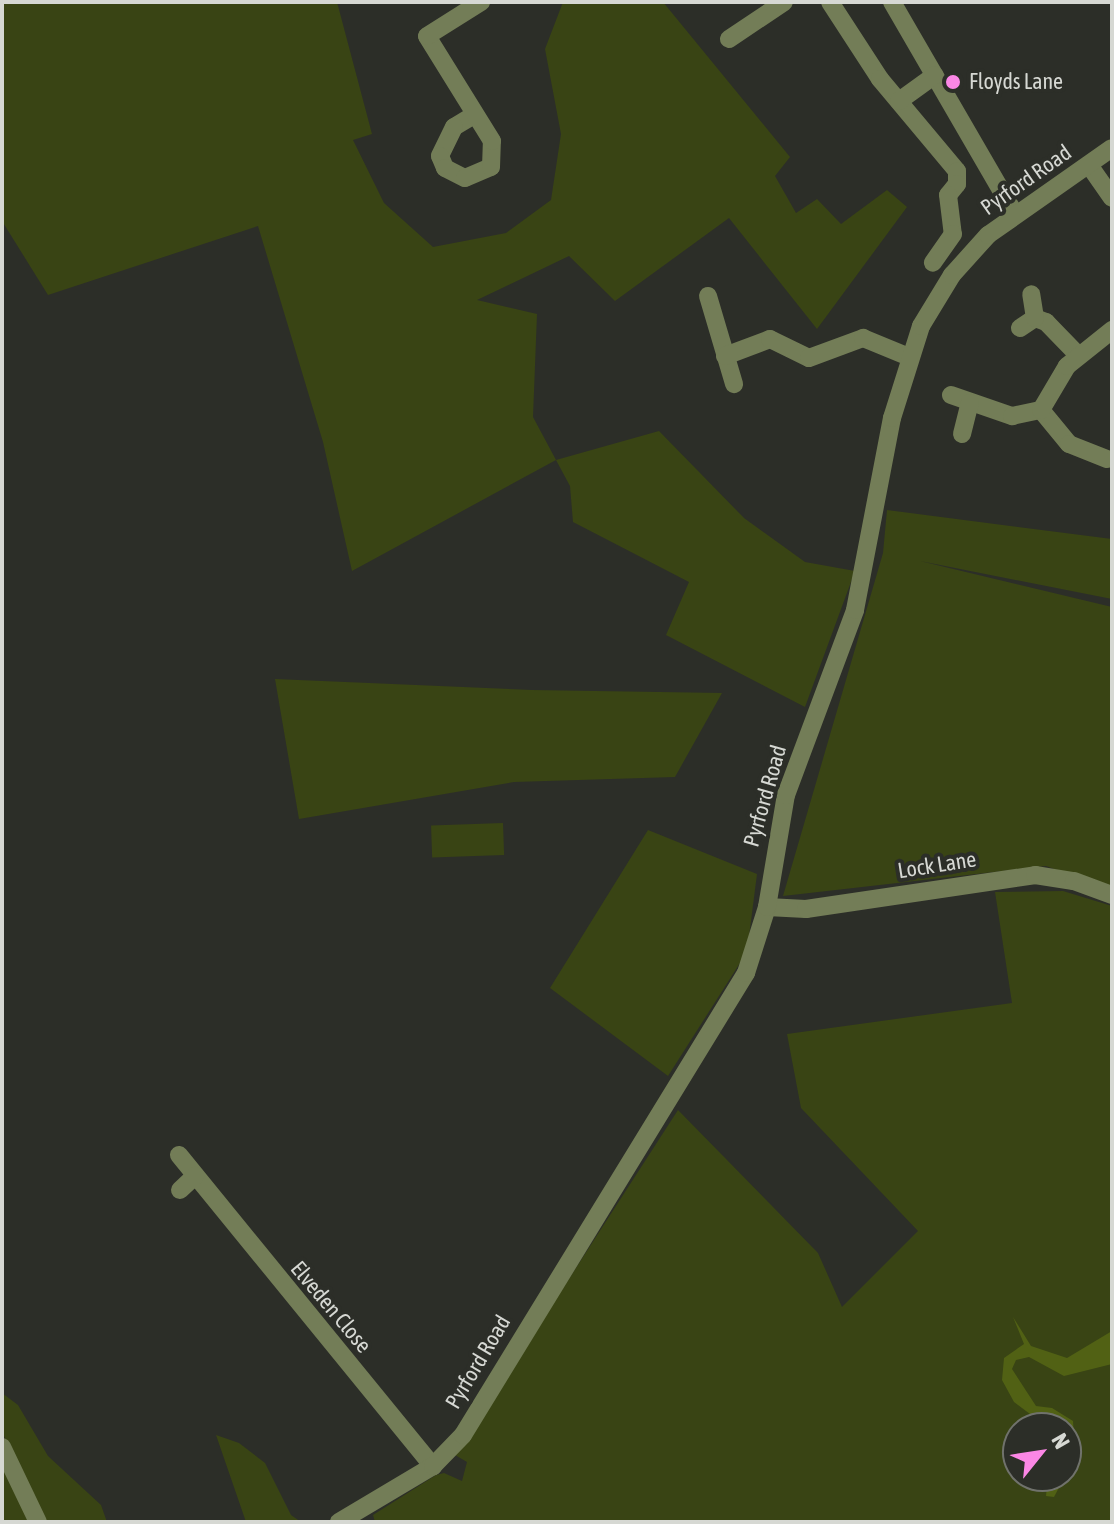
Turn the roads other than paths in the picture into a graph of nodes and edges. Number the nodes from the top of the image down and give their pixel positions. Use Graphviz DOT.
graph roads {
  1 [pos="481,2"];
  2 [pos="784,2"];
  3 [pos="830,2"];
  4 [pos="892,2"];
  5 [pos="729,39"];
  6 [pos="935,75"];
  7 [pos="899,101"];
  8 [pos="474,115"];
  9 [pos="1112,148"];
  10 [pos="1089,165"];
  11 [pos="1112,198"];
  12 [pos="1015,214"];
  13 [pos="933,263"];
  14 [pos="1031,294"];
  15 [pos="708,296"];
  16 [pos="1112,330"];
  17 [pos="1078,355"];
  18 [pos="725,356"];
  19 [pos="909,357"];
  20 [pos="734,384"];
  21 [pos="951,395"];
  22 [pos="970,403"];
  23 [pos="1041,410"];
  24 [pos="962,434"];
  25 [pos="1097,461"];
  26 [pos="1112,895"];
  27 [pos="767,907"];
  28 [pos="179,1155"];
  29 [pos="195,1176"];
  30 [pos="180,1190"];
  31 [pos="2,1447"];
  32 [pos="433,1466"];
  33 [pos="38,1522"];
  34 [pos="339,1522"];
  1 -- 8 [label="street"];
  2 -- 5 [label="street"];
  3 -- 7 [label="street"];
  4 -- 6 [label="street"];
  6 -- 7 [label="street"];
  6 -- 12 [label="street"];
  7 -- 13 [label="street"];
  9 -- 10 [label="street, Pyrford Road"];
  10 -- 11 [label="street"];
  10 -- 12 [label="street, Pyrford Road"];
  12 -- 19 [label="street, Pyrford Road"];
  14 -- 17 [label="street"];
  15 -- 18 [label="street"];
  16 -- 17 [label="street"];
  17 -- 23 [label="street"];
  18 -- 19 [label="street"];
  18 -- 20 [label="street"];
  19 -- 27 [label="street, Pyrford Road"];
  21 -- 22 [label="street"];
  22 -- 23 [label="street"];
  22 -- 24 [label="street"];
  23 -- 25 [label="street"];
  26 -- 27 [label="street, Lock Lane"];
  27 -- 32 [label="street, Pyrford Road"];
  28 -- 29 [label="street, Elveden Close"];
  29 -- 30 [label="street"];
  29 -- 32 [label="street, Elveden Close"];
  31 -- 33 [label="street"];
  32 -- 34 [label="street, Pyrford Road"];
}
